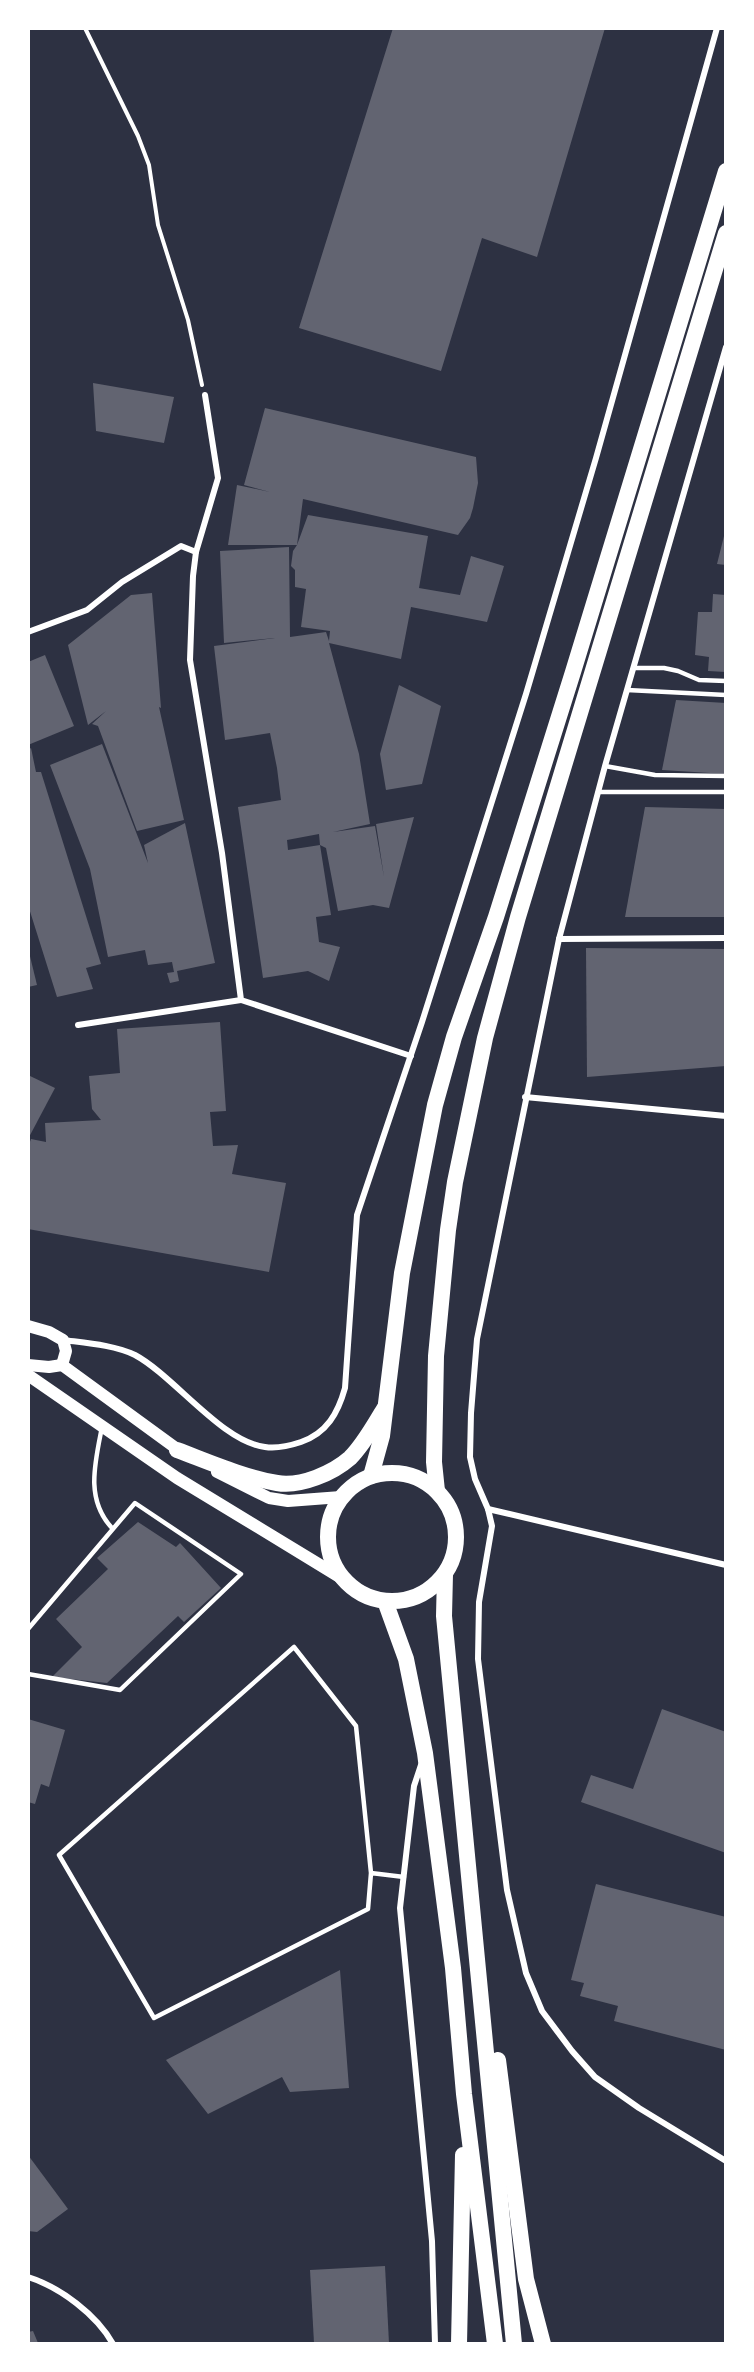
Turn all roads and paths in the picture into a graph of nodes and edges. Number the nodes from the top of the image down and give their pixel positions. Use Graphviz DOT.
graph roads {
  1 [pos="85,28"];
  2 [pos="717,28"];
  3 [pos="726,171"];
  4 [pos="726,233"];
  5 [pos="726,347"];
  6 [pos="205,395"];
  7 [pos="196,552"];
  8 [pos="28,632"];
  9 [pos="634,668"];
  10 [pos="726,681"];
  11 [pos="627,690"];
  12 [pos="726,695"];
  13 [pos="605,766"];
  14 [pos="726,776"];
  15 [pos="598,792"];
  16 [pos="726,792"];
  17 [pos="726,938"];
  18 [pos="559,939"];
  19 [pos="241,1000"];
  20 [pos="78,1025"];
  21 [pos="411,1056"];
  22 [pos="525,1097"];
  23 [pos="726,1116"];
  24 [pos="28,1326"];
  25 [pos="63,1340"];
  26 [pos="28,1365"];
  27 [pos="62,1365"];
  28 [pos="28,1375"];
  29 [pos="388,1403"];
  30 [pos="102,1427"];
  31 [pos="177,1450"];
  32 [pos="370,1476"];
  33 [pos="437,1491"];
  34 [pos="341,1497"];
  35 [pos="488,1509"];
  36 [pos="112,1528"];
  37 [pos="726,1565"];
  38 [pos="445,1574"];
  39 [pos="343,1579"];
  40 [pos="384,1601"];
  41 [pos="28,1629"];
  42 [pos="28,1674"];
  43 [pos="424,1753"];
  44 [pos="371,1873"];
  45 [pos="404,1877"];
  46 [pos="480,1983"];
  47 [pos="464,2094"];
  48 [pos="726,2161"];
  49 [pos="28,2277"];
  50 [pos="113,2343"];
  51 [pos="435,2343"];
  52 [pos="459,2343"];
  53 [pos="495,2343"];
  54 [pos="514,2343"];
  55 [pos="543,2343"];
  1 -- 6 [label="path"];
  2 -- 21 [label="street"];
  3 -- 29 [label="highway"];
  4 -- 33 [label="highway"];
  5 -- 9 [label="street"];
  6 -- 7 [label="street"];
  7 -- 8 [label="street"];
  7 -- 19 [label="street"];
  9 -- 10 [label="lane"];
  9 -- 11 [label="street"];
  11 -- 12 [label="lane"];
  11 -- 13 [label="street"];
  13 -- 14 [label="lane"];
  13 -- 15 [label="street"];
  15 -- 16 [label="lane"];
  15 -- 18 [label="street"];
  17 -- 18 [label="street"];
  18 -- 22 [label="street"];
  19 -- 20 [label="street"];
  19 -- 21 [label="street"];
  21 -- 25 [label="street"];
  22 -- 23 [label="street"];
  22 -- 35 [label="street"];
  24 -- 25 [label="main road"];
  25 -- 27 [label="main road"];
  26 -- 27 [label="main road"];
  27 -- 31 [label="main road"];
  28 -- 30 [label="main road"];
  29 -- 31 [label="highway"];
  29 -- 32 [label="highway"];
  30 -- 36 [label="lane"];
  30 -- 39 [label="main road"];
  31 -- 34 [label="main road"];
  32 -- 33 [label="highway"];
  32 -- 34 [label="highway"];
  33 -- 38 [label="highway"];
  34 -- 39 [label="highway"];
  35 -- 37 [label="street"];
  35 -- 48 [label="street"];
  36 -- 41 [label="lane"];
  36 -- 42 [label="lane"];
  38 -- 40 [label="highway"];
  38 -- 46 [label="highway"];
  39 -- 40 [label="highway"];
  40 -- 43 [label="highway"];
  43 -- 45 [label="street"];
  43 -- 47 [label="highway"];
  44 -- 44 [label="lane"];
  44 -- 45 [label="lane"];
  45 -- 51 [label="street"];
  46 -- 54 [label="highway"];
  46 -- 55 [label="highway"];
  47 -- 52 [label="highway"];
  47 -- 53 [label="highway"];
  49 -- 50 [label="street"];
}
